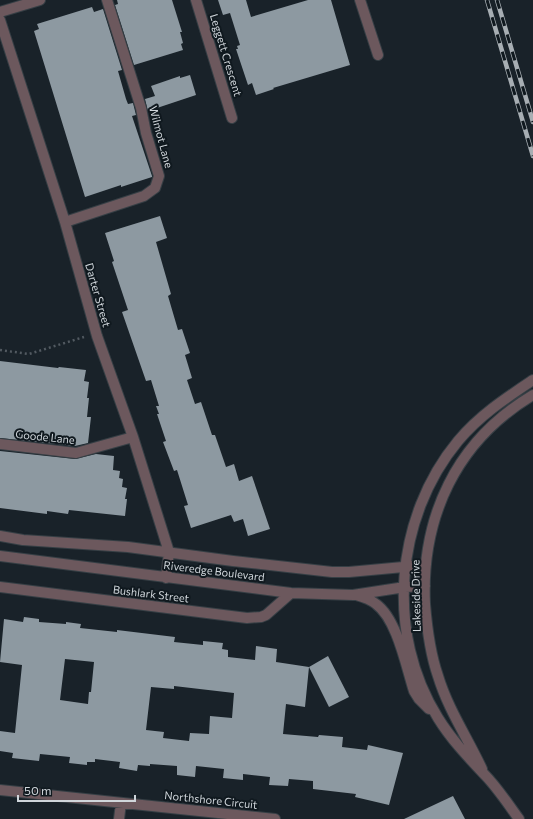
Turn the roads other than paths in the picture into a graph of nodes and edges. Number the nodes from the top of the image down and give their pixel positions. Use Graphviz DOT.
graph roads {
  1 [pos="40,0"];
  2 [pos="107,0"];
  3 [pos="196,0"];
  4 [pos="360,0"];
  5 [pos="0,12"];
  6 [pos="0,20"];
  7 [pos="378,55"];
  8 [pos="232,118"];
  9 [pos="66,222"];
  10 [pos="533,380"];
  11 [pos="533,395"];
  12 [pos="133,437"];
  13 [pos="0,444"];
  14 [pos="0,536"];
  15 [pos="169,552"];
  16 [pos="0,556"];
  17 [pos="425,565"];
  18 [pos="405,567"];
  19 [pos="166,578"];
  20 [pos="425,586"];
  21 [pos="405,587"];
  22 [pos="0,588"];
  23 [pos="291,593"];
  24 [pos="353,594"];
  25 [pos="437,718"];
  26 [pos="484,774"];
  27 [pos="0,790"];
  28 [pos="121,803"];
  29 [pos="119,819"];
  30 [pos="275,819"];
  31 [pos="519,819"];
  1 -- 5 [label="street"];
  2 -- 9 [label="street, Wilmot Lane"];
  3 -- 8 [label="street, Leggett Crescent"];
  4 -- 7 [label="street"];
  6 -- 9 [label="street, Darter Street"];
  9 -- 12 [label="street, Darter Street"];
  10 -- 18 [label="street, Lakeside Drive"];
  11 -- 17 [label="street, Lakeside Drive"];
  12 -- 13 [label="street, Goode Lane"];
  12 -- 15 [label="street, Darter Street"];
  14 -- 15 [label="street, Riveredge Boulevard"];
  15 -- 18 [label="street, Riveredge Boulevard"];
  15 -- 19 [label="street, Darter Street"];
  16 -- 19 [label="street, Riveredge Boulevard"];
  17 -- 18 [label="street, Riveredge Boulevard"];
  17 -- 20 [label="street, Lakeside Drive"];
  18 -- 21 [label="street, Lakeside Drive"];
  19 -- 23 [label="street, Riveredge Boulevard"];
  20 -- 21 [label="street, Riveredge Boulevard"];
  20 -- 26 [label="street, Lakeside Drive"];
  21 -- 24 [label="street, Riveredge Boulevard"];
  21 -- 25 [label="street, Lakeside Drive"];
  22 -- 23 [label="street, Bushlark Street"];
  23 -- 24 [label="street, Riveredge Boulevard"];
  24 -- 25 [label="street"];
  25 -- 26 [label="street, Lakeside Drive"];
  26 -- 31 [label="street, Lakeside Drive"];
  27 -- 28 [label="street, Northshore Circuit"];
  28 -- 29 [label="street"];
  28 -- 30 [label="street, Northshore Circuit"];
}
